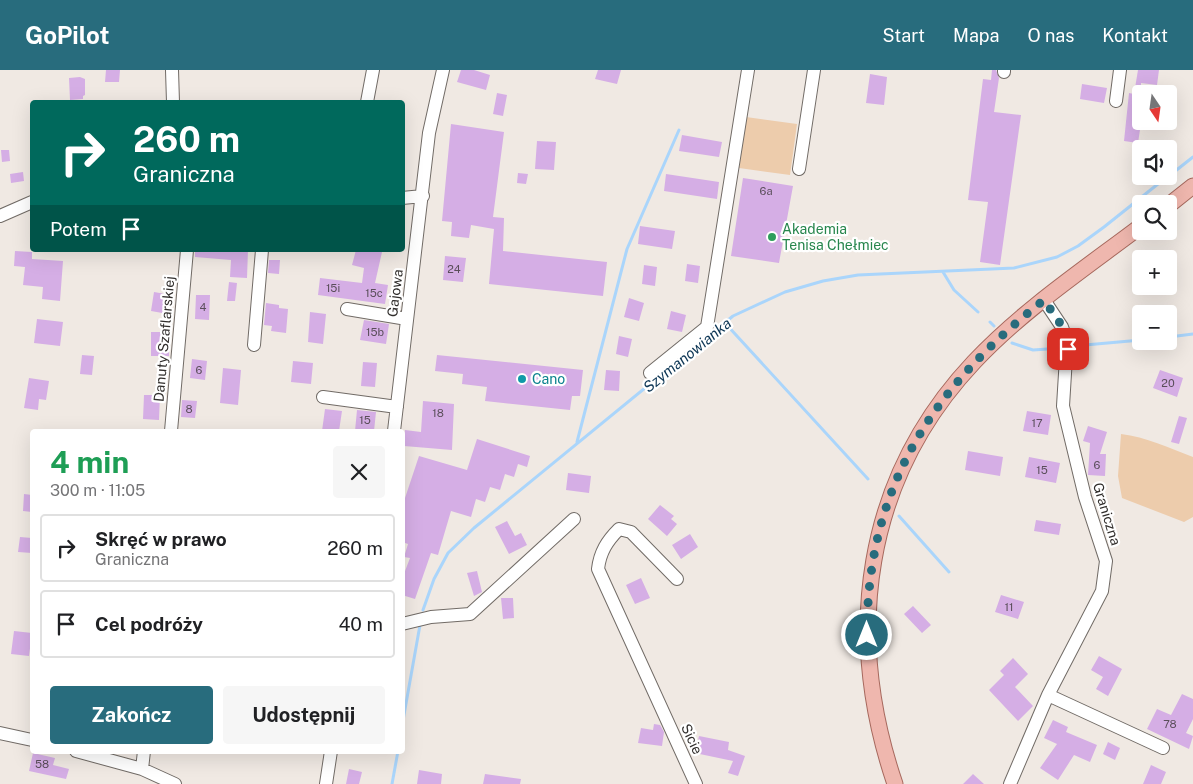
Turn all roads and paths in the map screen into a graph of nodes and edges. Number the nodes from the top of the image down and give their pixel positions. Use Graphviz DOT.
graph roads {
  1 [pos="172,70"];
  2 [pos="373,70"];
  3 [pos="443,70"];
  4 [pos="748,70"];
  5 [pos="814,70"];
  6 [pos="1120,70"];
  7 [pos="173,100"];
  8 [pos="367,100"];
  9 [pos="1116,101"];
  10 [pos="798,169"];
  11 [pos="1193,186"];
  12 [pos="423,196"];
  13 [pos="405,198"];
  14 [pos="1177,199"];
  15 [pos="30,203"];
  16 [pos="0,216"];
  17 [pos="1132,233"];
  18 [pos="187,252"];
  19 [pos="262,252"];
  20 [pos="1044,300"];
  21 [pos="347,309"];
  22 [pos="407,320"];
  23 [pos="254,345"];
  24 [pos="650,373"];
  25 [pos="323,397"];
  26 [pos="397,407"];
  27 [pos="171,429"];
  28 [pos="394,429"];
  29 [pos="574,519"];
  30 [pos="677,579"];
  31 [pos="405,623"];
  32 [pos="1048,695"];
  33 [pos="0,733"];
  34 [pos="30,740"];
  35 [pos="1163,748"];
  36 [pos="87,754"];
  37 [pos="144,754"];
  38 [pos="331,754"];
  39 [pos="142,769"];
  40 [pos="176,784"];
  41 [pos="326,784"];
  42 [pos="696,784"];
  43 [pos="895,784"];
  44 [pos="1010,784"];
  1 -- 7 [label="street"];
  2 -- 8 [label="street"];
  3 -- 12 [label="street, Gajowa"];
  4 -- 24 [label="street"];
  5 -- 10 [label="street"];
  6 -- 9 [label="street"];
  11 -- 14 [label="main road"];
  12 -- 13 [label="street"];
  12 -- 22 [label="street, Gajowa"];
  15 -- 16 [label="street"];
  17 -- 20 [label="main road"];
  18 -- 27 [label="street, Danuty Szaflarskiej"];
  19 -- 23 [label="street"];
  20 -- 32 [label="street, Graniczna"];
  20 -- 43 [label="main road"];
  21 -- 22 [label="street"];
  22 -- 26 [label="street, Gajowa"];
  25 -- 26 [label="street"];
  26 -- 28 [label="street, Gajowa"];
  29 -- 31 [label="street"];
  30 -- 42 [label="street, Sicie"];
  32 -- 35 [label="street"];
  32 -- 44 [label="street, Graniczna"];
  33 -- 34 [label="street"];
  36 -- 39 [label="street"];
  37 -- 39 [label="street"];
  38 -- 41 [label="street"];
  39 -- 40 [label="street"];
}
